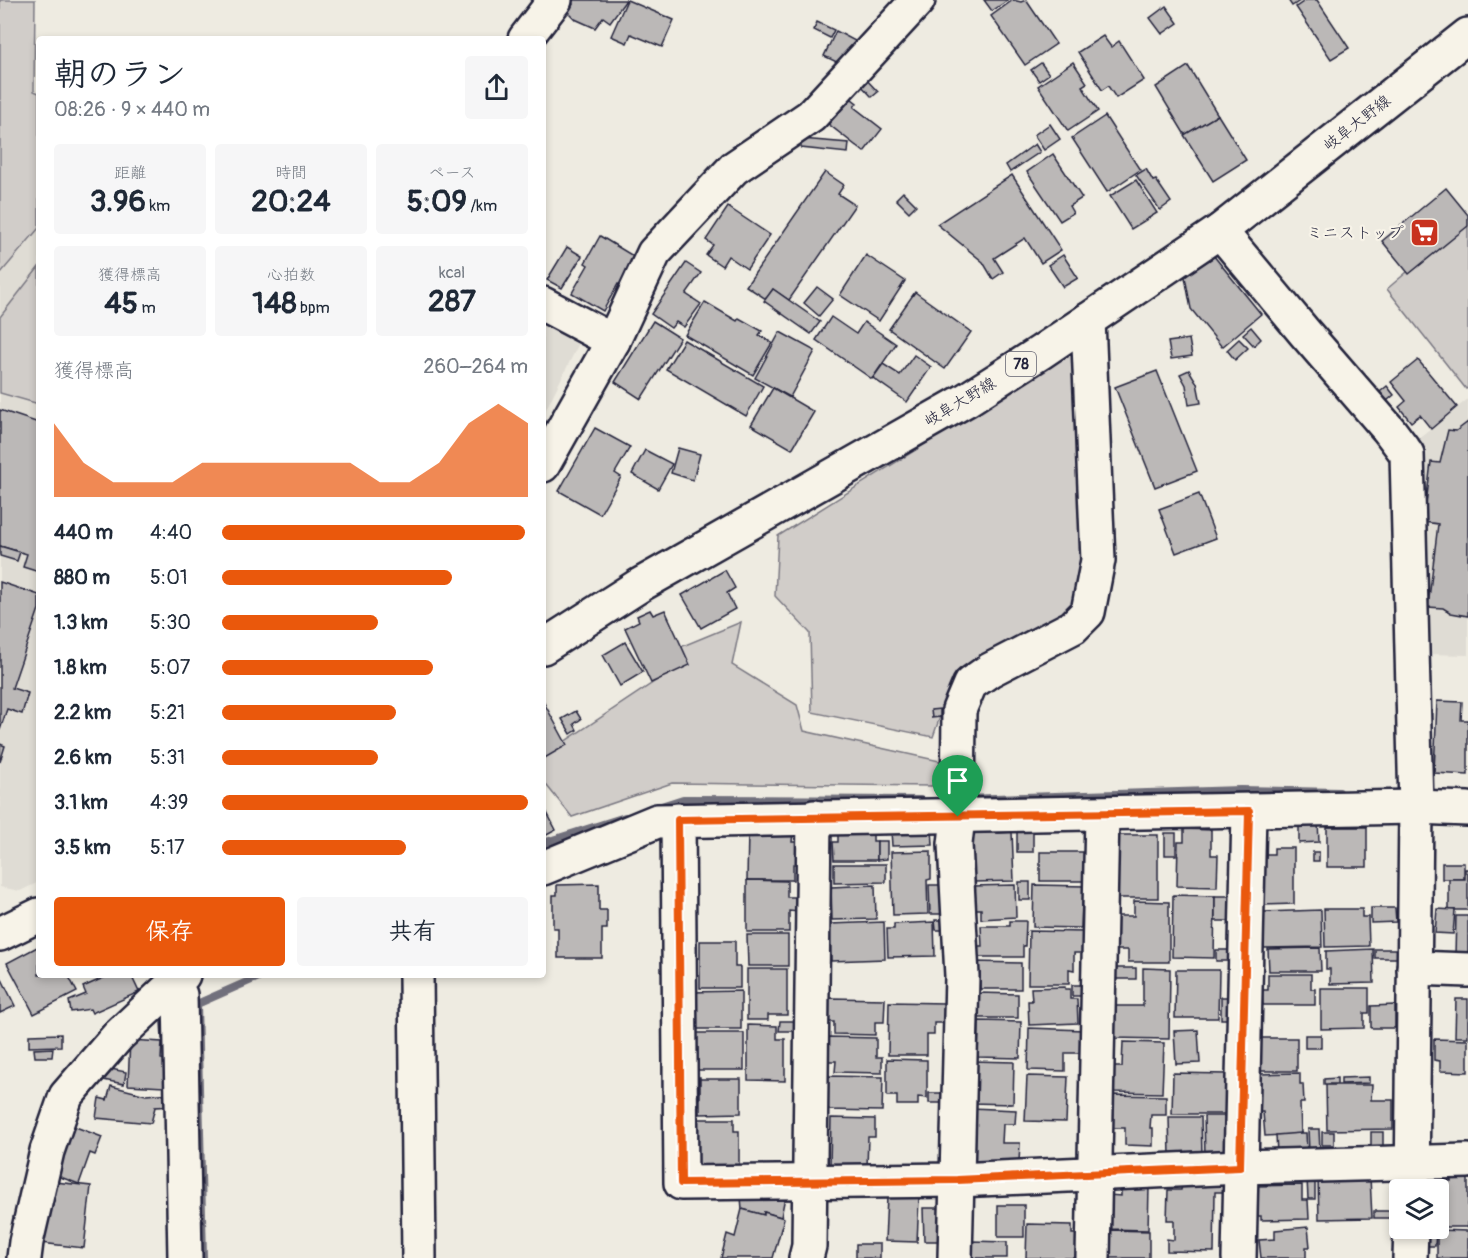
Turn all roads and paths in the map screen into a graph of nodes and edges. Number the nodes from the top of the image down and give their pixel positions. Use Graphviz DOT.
graph roads {
  1 [pos="555,0"];
  2 [pos="918,0"];
  3 [pos="1468,35"];
  4 [pos="527,36"];
  5 [pos="1220,231"];
  6 [pos="546,306"];
  7 [pos="1088,320"];
  8 [pos="613,341"];
  9 [pos="546,460"];
  10 [pos="546,645"];
  11 [pos="1416,807"];
  12 [pos="1468,809"];
  13 [pos="1249,811"];
  14 [pos="1102,814"];
  15 [pos="814,817"];
  16 [pos="958,817"];
  17 [pos="678,820"];
  18 [pos="546,867"];
  19 [pos="36,916"];
  20 [pos="0,934"];
  21 [pos="1414,968"];
  22 [pos="1468,970"];
  23 [pos="416,978"];
  24 [pos="178,980"];
  25 [pos="1468,1161"];
  26 [pos="1240,1167"];
  27 [pos="1095,1174"];
  28 [pos="1412,1177"];
  29 [pos="957,1180"];
  30 [pos="810,1182"];
  31 [pos="1411,1239"];
  32 [pos="24,1258"];
  33 [pos="185,1258"];
  34 [pos="419,1258"];
  35 [pos="806,1258"];
  36 [pos="955,1258"];
  37 [pos="1093,1258"];
  38 [pos="1239,1258"];
  39 [pos="1410,1258"];
  1 -- 4 [label="street"];
  2 -- 8 [label="street"];
  3 -- 5 [label="street, 岐阜大野線 / 78"];
  5 -- 7 [label="street, 岐阜大野線 / 78"];
  5 -- 11 [label="street"];
  6 -- 8 [label="street"];
  7 -- 10 [label="street, 岐阜大野線 / 78"];
  7 -- 16 [label="street"];
  8 -- 9 [label="street"];
  11 -- 12 [label="street"];
  11 -- 13 [label="street"];
  11 -- 21 [label="street"];
  13 -- 14 [label="street"];
  13 -- 26 [label="street"];
  14 -- 16 [label="street"];
  14 -- 27 [label="street"];
  15 -- 16 [label="street"];
  15 -- 17 [label="street"];
  15 -- 30 [label="street"];
  16 -- 29 [label="street"];
  17 -- 18 [label="street"];
  17 -- 30 [label="street"];
  19 -- 20 [label="street"];
  21 -- 22 [label="street"];
  21 -- 28 [label="street"];
  23 -- 34 [label="street"];
  24 -- 32 [label="street"];
  24 -- 33 [label="street"];
  25 -- 28 [label="street"];
  26 -- 27 [label="street"];
  26 -- 28 [label="street"];
  26 -- 38 [label="street"];
  27 -- 29 [label="street"];
  27 -- 37 [label="street"];
  29 -- 30 [label="street"];
  29 -- 36 [label="street"];
  30 -- 35 [label="street"];
  31 -- 39 [label="street"];
}
